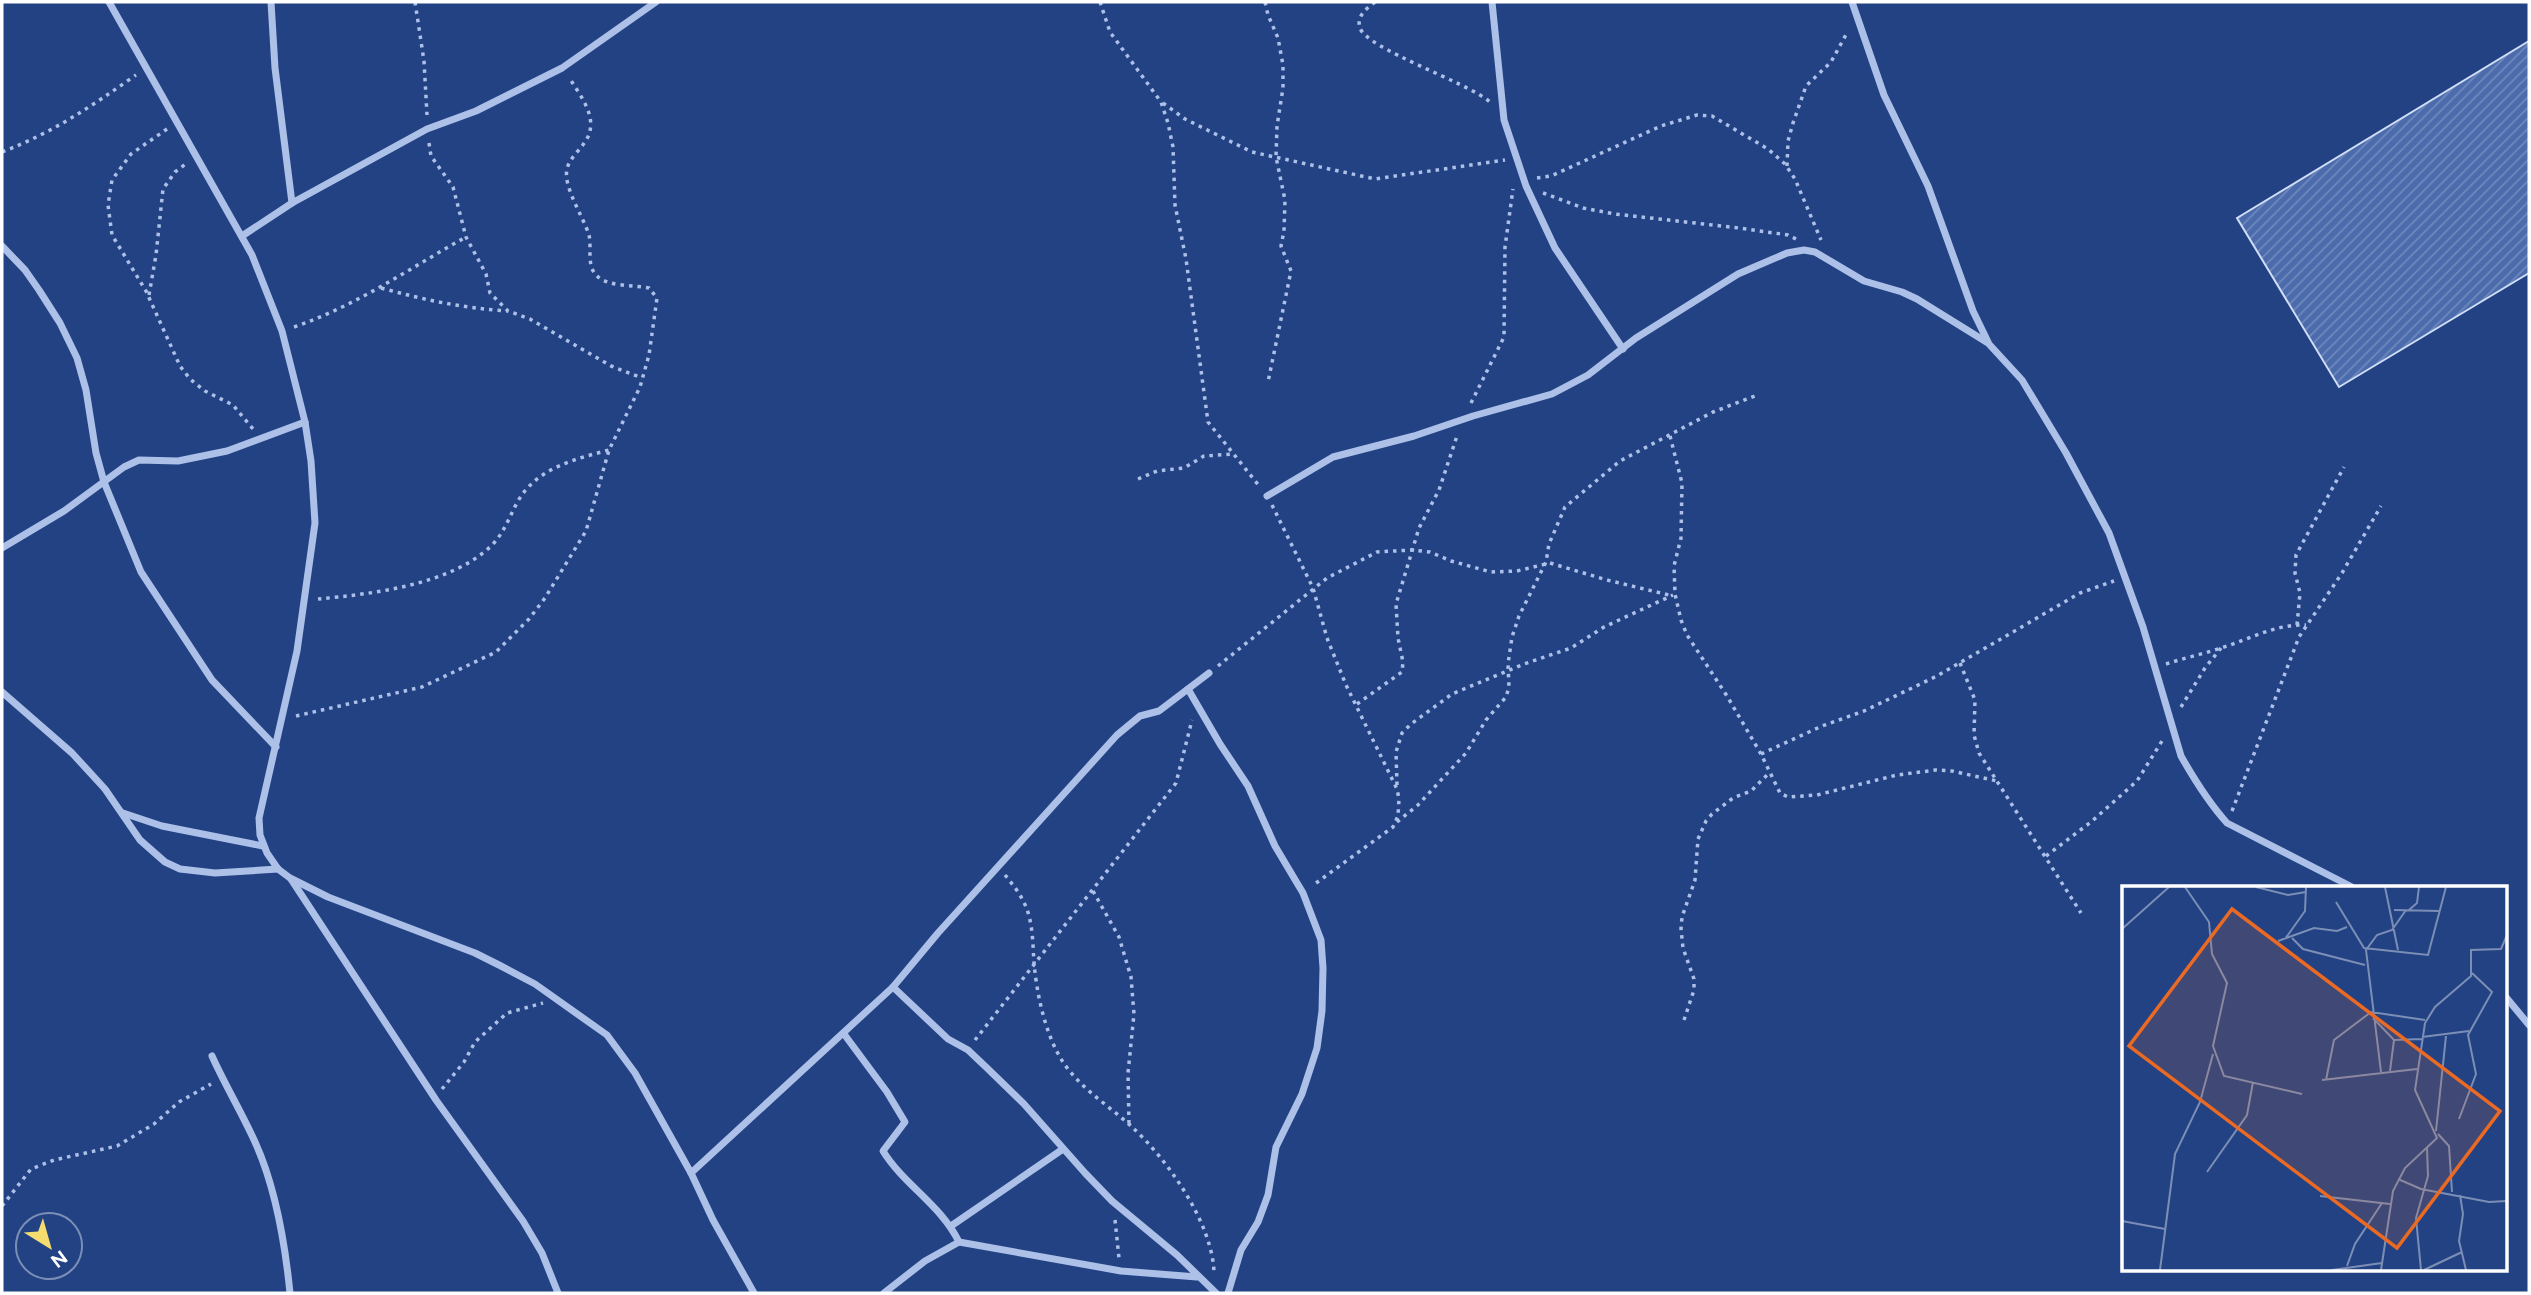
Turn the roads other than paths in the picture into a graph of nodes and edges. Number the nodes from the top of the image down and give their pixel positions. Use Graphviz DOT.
graph roads {
  1 [pos="109,2"];
  2 [pos="271,2"];
  3 [pos="656,2"];
  4 [pos="1492,2"];
  5 [pos="1852,2"];
  6 [pos="292,203"];
  7 [pos="242,236"];
  8 [pos="2,246"];
  9 [pos="1988,343"];
  10 [pos="1623,349"];
  11 [pos="305,422"];
  12 [pos="104,482"];
  13 [pos="1267,496"];
  14 [pos="2,548"];
  15 [pos="1209,673"];
  16 [pos="1188,689"];
  17 [pos="2,692"];
  18 [pos="276,747"];
  19 [pos="123,813"];
  20 [pos="264,846"];
  21 [pos="278,869"];
  22 [pos="290,878"];
  23 [pos="2350,886"];
  24 [pos="893,987"];
  25 [pos="2506,997"];
  26 [pos="2529,1024"];
  27 [pos="844,1034"];
  28 [pos="212,1056"];
  29 [pos="1063,1149"];
  30 [pos="691,1173"];
  31 [pos="951,1226"];
  32 [pos="959,1242"];
  33 [pos="1198,1277"];
  34 [pos="290,1293"];
  35 [pos="558,1293"];
  36 [pos="754,1293"];
  37 [pos="884,1293"];
  38 [pos="1215,1293"];
  39 [pos="1228,1293"];
  1 -- 7 [label="street"];
  2 -- 6 [label="street"];
  3 -- 6 [label="street"];
  4 -- 10 [label="street"];
  5 -- 9 [label="street"];
  6 -- 7 [label="street"];
  7 -- 11 [label="street"];
  8 -- 12 [label="street"];
  9 -- 10 [label="street"];
  9 -- 23 [label="street"];
  10 -- 13 [label="street"];
  11 -- 12 [label="street"];
  11 -- 18 [label="street"];
  12 -- 14 [label="street"];
  12 -- 18 [label="street"];
  15 -- 16 [label="street"];
  16 -- 24 [label="street"];
  16 -- 39 [label="street"];
  17 -- 19 [label="street"];
  18 -- 20 [label="street"];
  19 -- 20 [label="street"];
  19 -- 21 [label="street"];
  20 -- 21 [label="street"];
  21 -- 22 [label="street"];
  22 -- 30 [label="street"];
  22 -- 35 [label="street"];
  24 -- 27 [label="street"];
  24 -- 29 [label="street"];
  25 -- 26 [label="street"];
  27 -- 30 [label="street"];
  27 -- 31 [label="street"];
  28 -- 34 [label="street"];
  29 -- 31 [label="street"];
  29 -- 33 [label="street"];
  30 -- 36 [label="street"];
  31 -- 32 [label="street"];
  32 -- 33 [label="street"];
  32 -- 37 [label="street"];
  33 -- 38 [label="street"];
}
